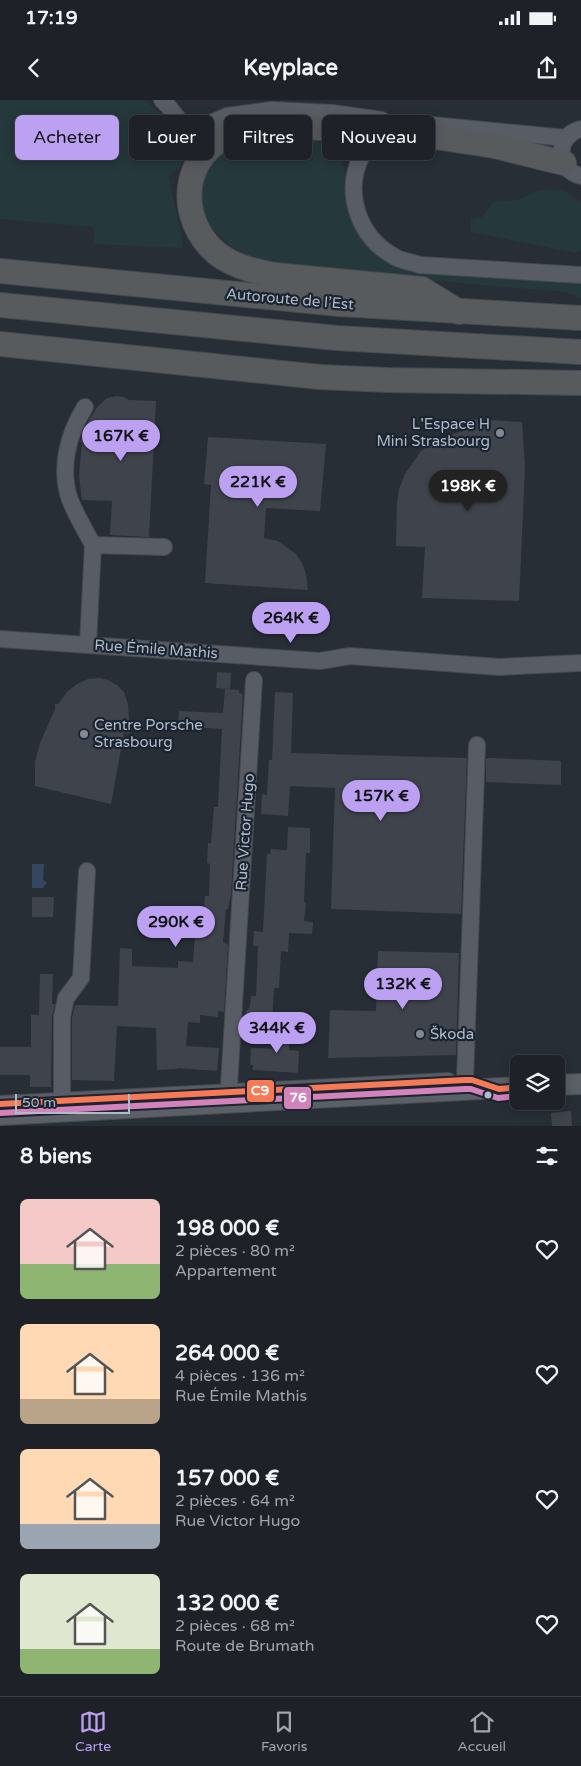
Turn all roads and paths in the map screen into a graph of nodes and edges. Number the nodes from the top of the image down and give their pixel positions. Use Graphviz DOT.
graph roads {
  1 [pos="162,100"];
  2 [pos="341,115"];
  3 [pos="322,126"];
  4 [pos="435,129"];
  5 [pos="581,129"];
  6 [pos="435,135"];
  7 [pos="566,138"];
  8 [pos="360,160"];
  9 [pos="572,170"];
  10 [pos="0,271"];
  11 [pos="581,274"];
  12 [pos="0,306"];
  13 [pos="459,312"];
  14 [pos="581,318"];
  15 [pos="0,344"];
  16 [pos="581,352"];
  17 [pos="581,383"];
  18 [pos="85,408"];
  19 [pos="93,545"];
  20 [pos="164,547"];
  21 [pos="0,639"];
  22 [pos="88,644"];
  23 [pos="581,663"];
  24 [pos="254,680"];
  25 [pos="477,745"];
  26 [pos="88,872"];
  27 [pos="465,1080"];
  28 [pos="581,1084"];
  29 [pos="565,1085"];
  30 [pos="510,1088"];
  31 [pos="499,1089"];
  32 [pos="228,1097"];
  33 [pos="0,1104"];
  34 [pos="62,1107"];
  35 [pos="0,1115"];
  1 -- 2 [label="street"];
  3 -- 13 [label="highway"];
  4 -- 7 [label="street"];
  5 -- 7 [label="street"];
  6 -- 9 [label="highway"];
  7 -- 9 [label="street"];
  8 -- 11 [label="street"];
  10 -- 13 [label="highway, Autoroute de l’Est"];
  12 -- 16 [label="highway"];
  13 -- 14 [label="highway, Autoroute de l’Est"];
  15 -- 17 [label="highway"];
  18 -- 19 [label="street"];
  19 -- 20 [label="street"];
  19 -- 22 [label="street"];
  21 -- 22 [label="street, Rue Émile Mathis"];
  22 -- 23 [label="street, Rue Émile Mathis"];
  24 -- 32 [label="street, Rue Victor Hugo"];
  25 -- 27 [label="street"];
  26 -- 34 [label="street"];
  27 -- 31 [label="street"];
  27 -- 32 [label="street"];
  28 -- 29 [label="main road"];
  30 -- 31 [label="main road"];
  31 -- 32 [label="main road"];
  32 -- 34 [label="main road"];
  33 -- 34 [label="street"];
  34 -- 35 [label="main road"];
}
